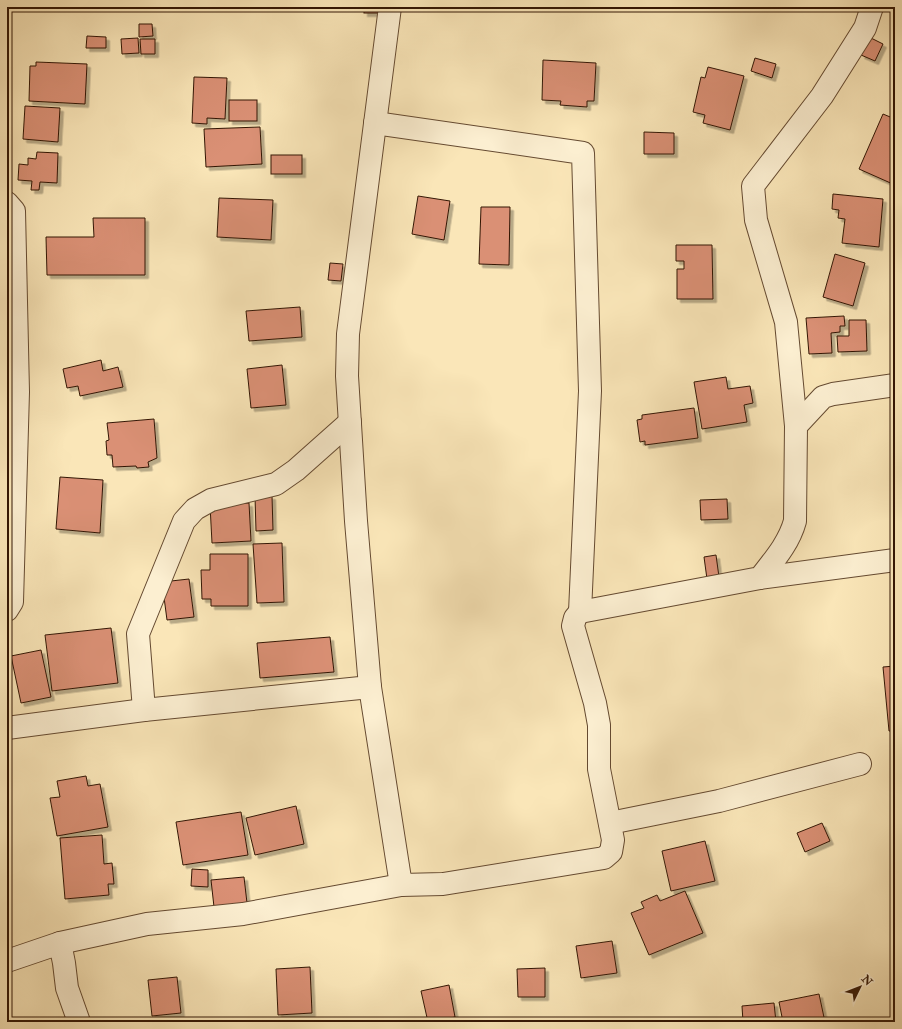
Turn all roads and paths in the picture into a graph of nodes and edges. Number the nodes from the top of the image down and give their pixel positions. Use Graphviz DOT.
graph roads {
  1 [pos="390,7"];
  2 [pos="872,7"];
  3 [pos="375,123"];
  4 [pos="7,203"];
  5 [pos="895,385"];
  6 [pos="13,393"];
  7 [pos="350,422"];
  8 [pos="796,426"];
  9 [pos="895,560"];
  10 [pos="760,578"];
  11 [pos="7,610"];
  12 [pos="580,612"];
  13 [pos="370,686"];
  14 [pos="144,710"];
  15 [pos="7,728"];
  16 [pos="860,764"];
  17 [pos="610,822"];
  18 [pos="401,885"];
  19 [pos="60,943"];
  20 [pos="7,962"];
  21 [pos="80,1022"];
  1 -- 3 [label="street"];
  2 -- 8 [label="street"];
  3 -- 7 [label="street"];
  3 -- 12 [label="street"];
  4 -- 6 [label="street"];
  5 -- 8 [label="street"];
  6 -- 11 [label="street"];
  7 -- 13 [label="street"];
  7 -- 14 [label="street"];
  8 -- 10 [label="street"];
  9 -- 10 [label="street"];
  10 -- 12 [label="street"];
  12 -- 17 [label="street"];
  13 -- 14 [label="street"];
  13 -- 18 [label="street"];
  14 -- 15 [label="street"];
  16 -- 17 [label="street"];
  17 -- 18 [label="street"];
  18 -- 19 [label="street"];
  19 -- 20 [label="street"];
  19 -- 21 [label="street"];
}
